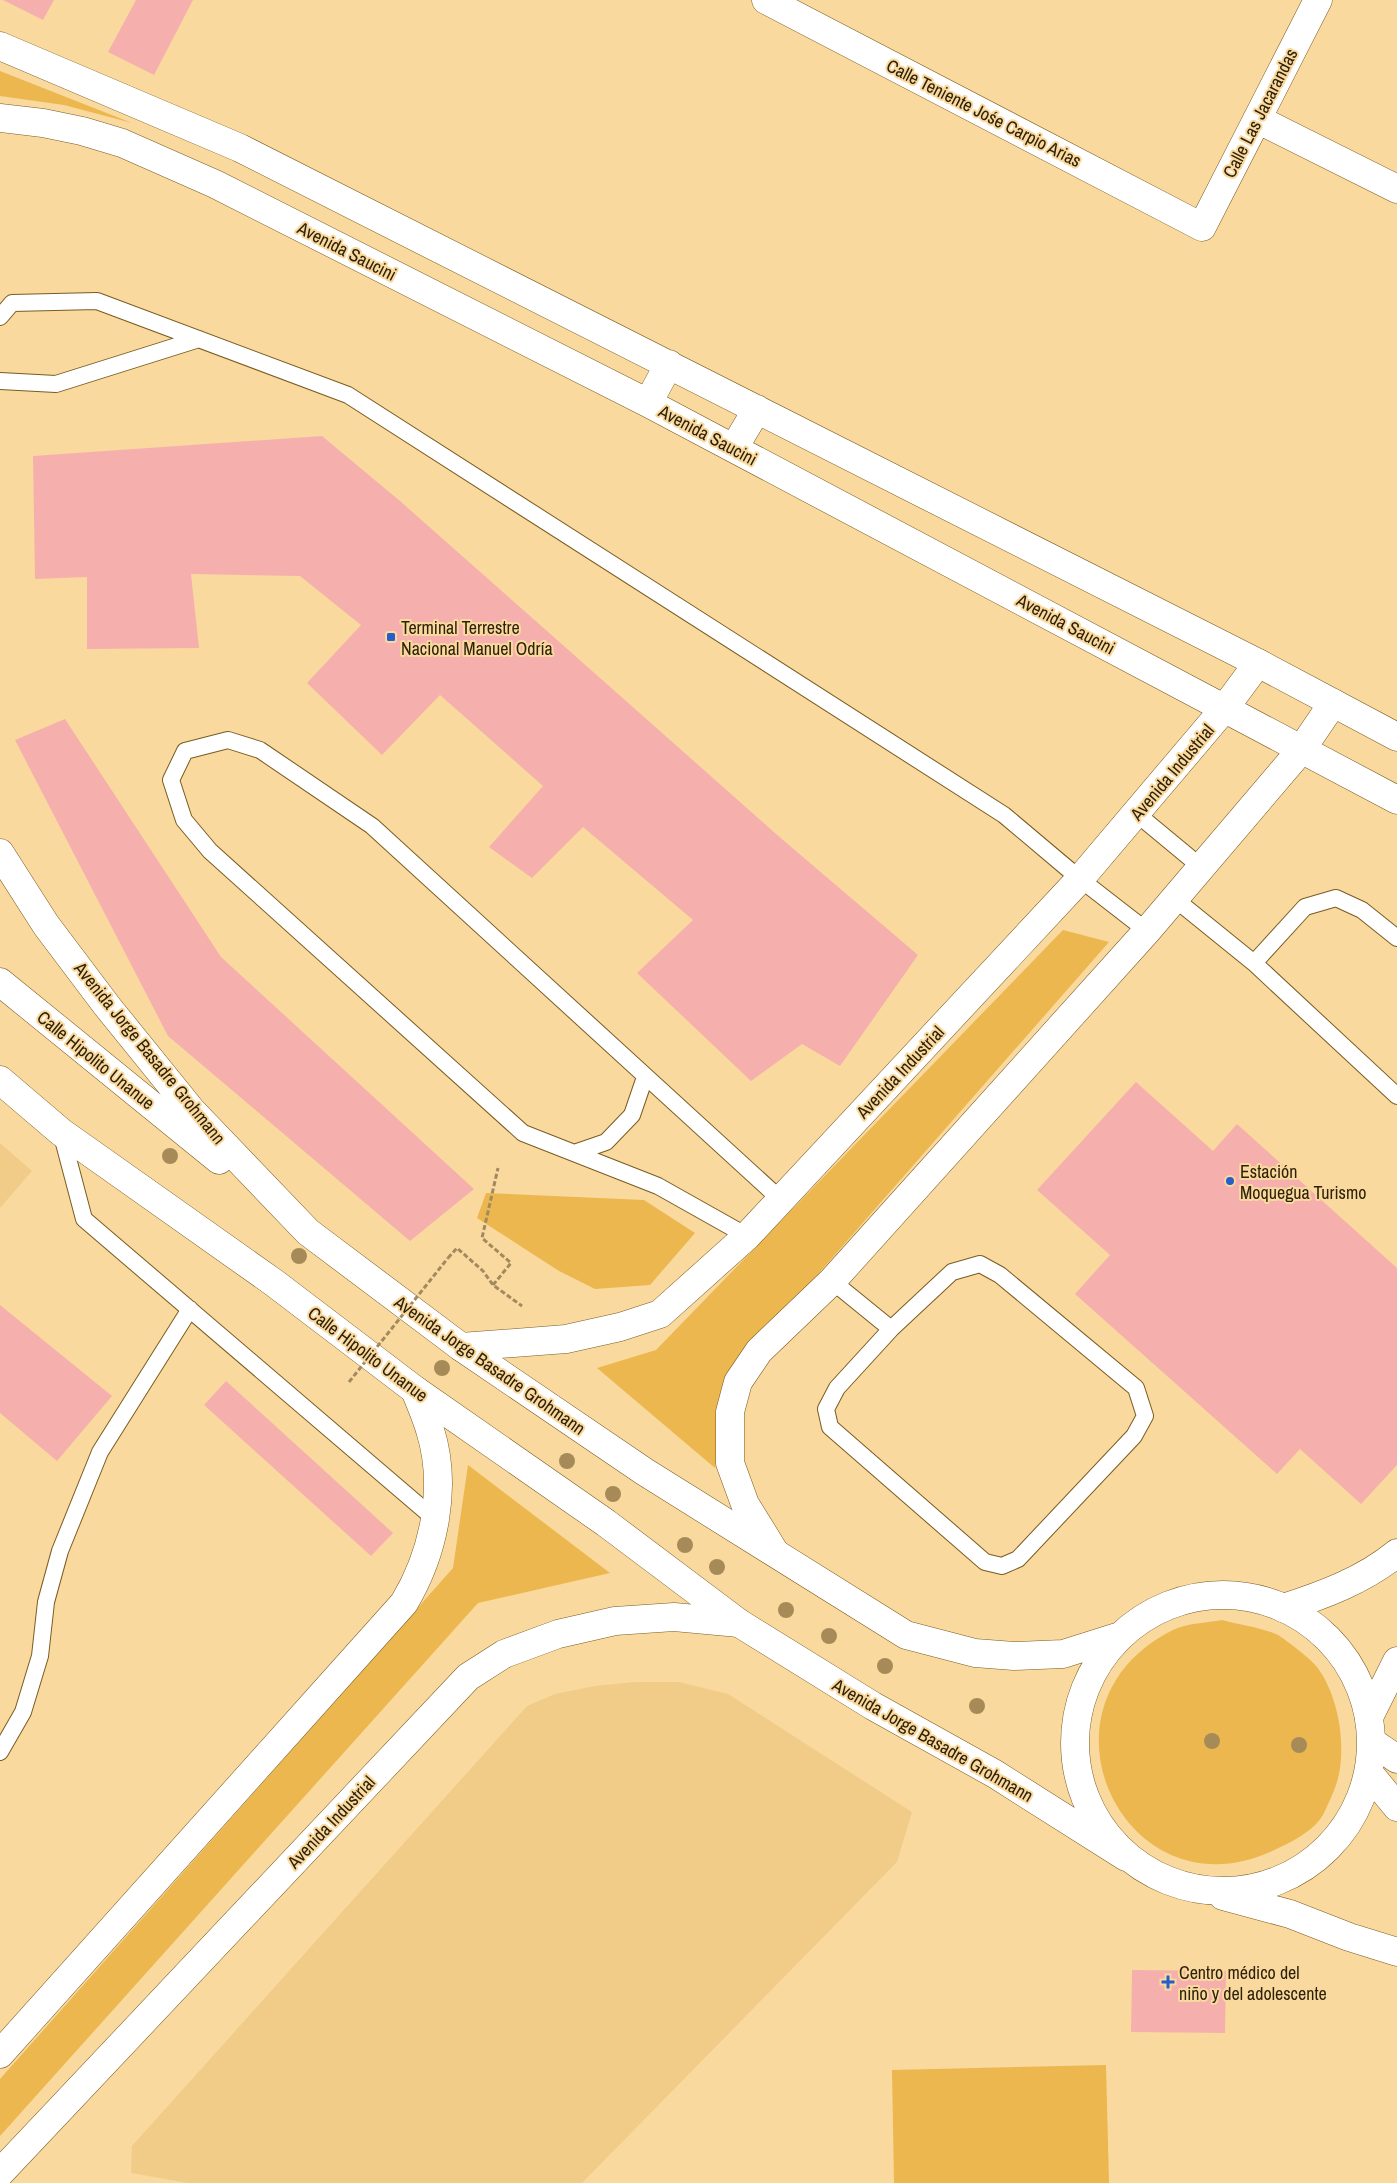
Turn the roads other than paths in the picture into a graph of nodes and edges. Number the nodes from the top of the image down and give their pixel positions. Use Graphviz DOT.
graph roads {
  1 [pos="766,0"];
  2 [pos="1318,0"];
  3 [pos="0,46"];
  4 [pos="0,118"];
  5 [pos="1257,119"];
  6 [pos="1397,189"];
  7 [pos="1202,227"];
  8 [pos="0,317"];
  9 [pos="199,339"];
  10 [pos="669,364"];
  11 [pos="0,381"];
  12 [pos="648,403"];
  13 [pos="757,409"];
  14 [pos="734,448"];
  15 [pos="1258,663"];
  16 [pos="1333,703"];
  17 [pos="1224,709"];
  18 [pos="1397,737"];
  19 [pos="1301,750"];
  20 [pos="1397,800"];
  21 [pos="1137,814"];
  22 [pos="0,853"];
  23 [pos="1201,867"];
  24 [pos="1080,880"];
  25 [pos="1175,899"];
  26 [pos="1147,931"];
  27 [pos="1397,938"];
  28 [pos="1254,963"];
  29 [pos="0,982"];
  30 [pos="645,1076"];
  31 [pos="0,1080"];
  32 [pos="1397,1096"];
  33 [pos="61,1132"];
  34 [pos="574,1153"];
  35 [pos="780,1200"];
  36 [pos="308,1232"];
  37 [pos="747,1236"];
  38 [pos="832,1282"];
  39 [pos="190,1309"];
  40 [pos="891,1329"];
  41 [pos="461,1347"];
  42 [pos="415,1390"];
  43 [pos="436,1520"];
  44 [pos="774,1551"];
  45 [pos="1397,1553"];
  46 [pos="1283,1608"];
  47 [pos="739,1623"];
  48 [pos="1120,1636"];
  49 [pos="1397,1662"];
  50 [pos="1371,1730"];
  51 [pos="0,1752"];
  52 [pos="1397,1759"];
  53 [pos="1369,1773"];
  54 [pos="1397,1807"];
  55 [pos="1126,1857"];
  56 [pos="1175,1884"];
  57 [pos="1397,1952"];
  58 [pos="0,2054"];
  59 [pos="0,2173"];
  1 -- 7 [label="main road, Calle Teniente Jośe Carpio Arias"];
  2 -- 5 [label="main road, Calle Las Jacarandas"];
  3 -- 10 [label="main road"];
  4 -- 12 [label="main road, Avenida Saucini"];
  5 -- 6 [label="main road"];
  5 -- 7 [label="main road, Calle Las Jacarandas"];
  8 -- 9 [label="lane"];
  9 -- 11 [label="lane"];
  9 -- 24 [label="lane"];
  10 -- 12 [label="main road"];
  10 -- 13 [label="main road"];
  12 -- 14 [label="main road, Avenida Saucini"];
  13 -- 14 [label="main road"];
  13 -- 15 [label="main road"];
  14 -- 17 [label="main road, Avenida Saucini"];
  15 -- 16 [label="main road"];
  15 -- 17 [label="main road, Avenida Industrial"];
  16 -- 18 [label="main road"];
  16 -- 19 [label="main road"];
  17 -- 19 [label="main road, Avenida Saucini"];
  17 -- 21 [label="main road, Avenida Industrial"];
  19 -- 20 [label="main road, Avenida Saucini"];
  19 -- 23 [label="main road"];
  21 -- 23 [label="lane"];
  21 -- 24 [label="main road, Avenida Industrial"];
  22 -- 36 [label="main road, Avenida Jorge Basadre Grohmann"];
  23 -- 25 [label="main road"];
  24 -- 26 [label="lane"];
  24 -- 35 [label="main road, Avenida Industrial"];
  25 -- 26 [label="main road"];
  25 -- 28 [label="lane"];
  26 -- 38 [label="main road"];
  27 -- 28 [label="lane"];
  28 -- 32 [label="lane"];
  29 -- 36 [label="main road, Calle Hipolito Unanue"];
  30 -- 34 [label="lane"];
  30 -- 34 [label="lane"];
  30 -- 35 [label="lane"];
  31 -- 33 [label="main road, Calle Hipolito Unanue"];
  33 -- 39 [label="lane"];
  33 -- 42 [label="main road, Calle Hipolito Unanue"];
  34 -- 37 [label="lane"];
  35 -- 37 [label="main road, Avenida Industrial"];
  36 -- 41 [label="main road, Avenida Jorge Basadre Grohmann"];
  37 -- 41 [label="main road, Avenida Industrial"];
  38 -- 40 [label="lane"];
  38 -- 44 [label="main road"];
  39 -- 43 [label="lane"];
  39 -- 51 [label="lane"];
  40 -- 40 [label="lane"];
  41 -- 44 [label="main road, Avenida Jorge Basadre Grohmann"];
  42 -- 43 [label="main road"];
  42 -- 47 [label="main road, Calle Hipolito Unanue"];
  43 -- 58 [label="main road"];
  44 -- 48 [label="main road, Avenida Jorge Basadre Grohmann"];
  45 -- 46 [label="main road"];
  46 -- 48 [label="main road"];
  46 -- 50 [label="main road"];
  47 -- 55 [label="main road, Avenida Jorge Basadre Grohmann"];
  47 -- 59 [label="main road, Avenida Industrial"];
  48 -- 55 [label="main road"];
  49 -- 50 [label="main road"];
  50 -- 52 [label="main road"];
  50 -- 53 [label="main road"];
  53 -- 54 [label="main road"];
  53 -- 56 [label="main road"];
  55 -- 56 [label="main road"];
  56 -- 57 [label="main road"];
}
